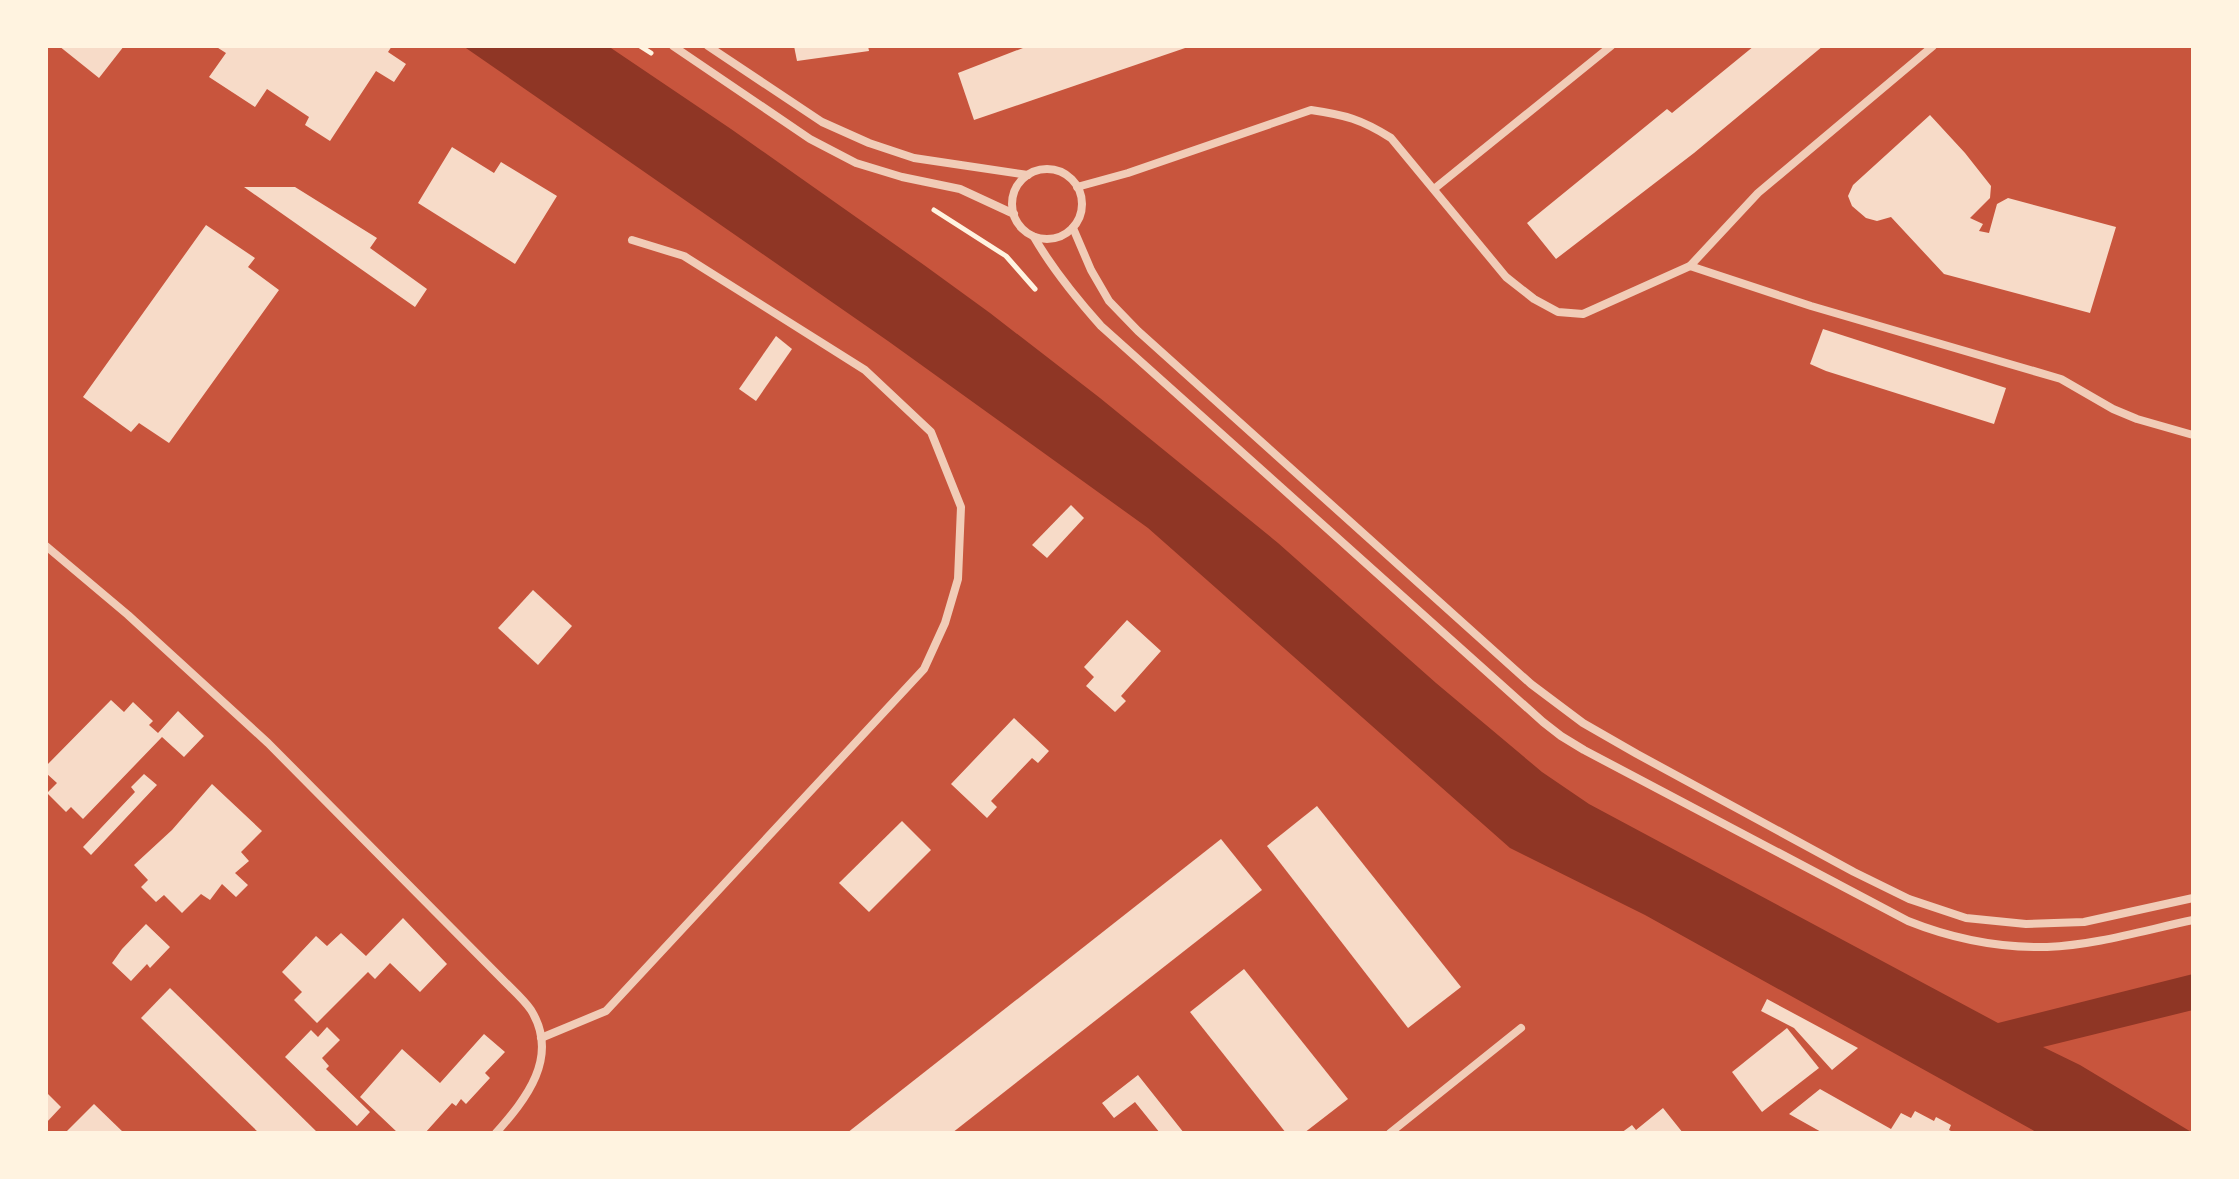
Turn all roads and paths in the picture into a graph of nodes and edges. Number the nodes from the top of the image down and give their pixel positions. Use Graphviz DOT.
graph roads {
  1 [pos="673,46"];
  2 [pos="708,46"];
  3 [pos="1611,46"];
  4 [pos="1933,46"];
  5 [pos="1028,175"];
  6 [pos="1077,187"];
  7 [pos="1434,189"];
  8 [pos="1014,214"];
  9 [pos="1073,228"];
  10 [pos="1034,237"];
  11 [pos="632,240"];
  12 [pos="1690,266"];
  13 [pos="2193,435"];
  14 [pos="46,546"];
  15 [pos="2193,898"];
  16 [pos="2193,920"];
  17 [pos="1521,1028"];
  18 [pos="541,1038"];
  19 [pos="496,1133"];
  20 [pos="1390,1133"];
  1 -- 8 [label="street"];
  2 -- 5 [label="street"];
  3 -- 7 [label="street"];
  4 -- 12 [label="street"];
  5 -- 6 [label="street"];
  5 -- 8 [label="street"];
  6 -- 7 [label="street"];
  6 -- 9 [label="street"];
  7 -- 12 [label="street"];
  8 -- 10 [label="street"];
  9 -- 10 [label="street"];
  9 -- 15 [label="street"];
  10 -- 16 [label="street"];
  11 -- 18 [label="street"];
  12 -- 13 [label="street"];
  14 -- 18 [label="street"];
  17 -- 20 [label="street"];
  18 -- 19 [label="street"];
}
